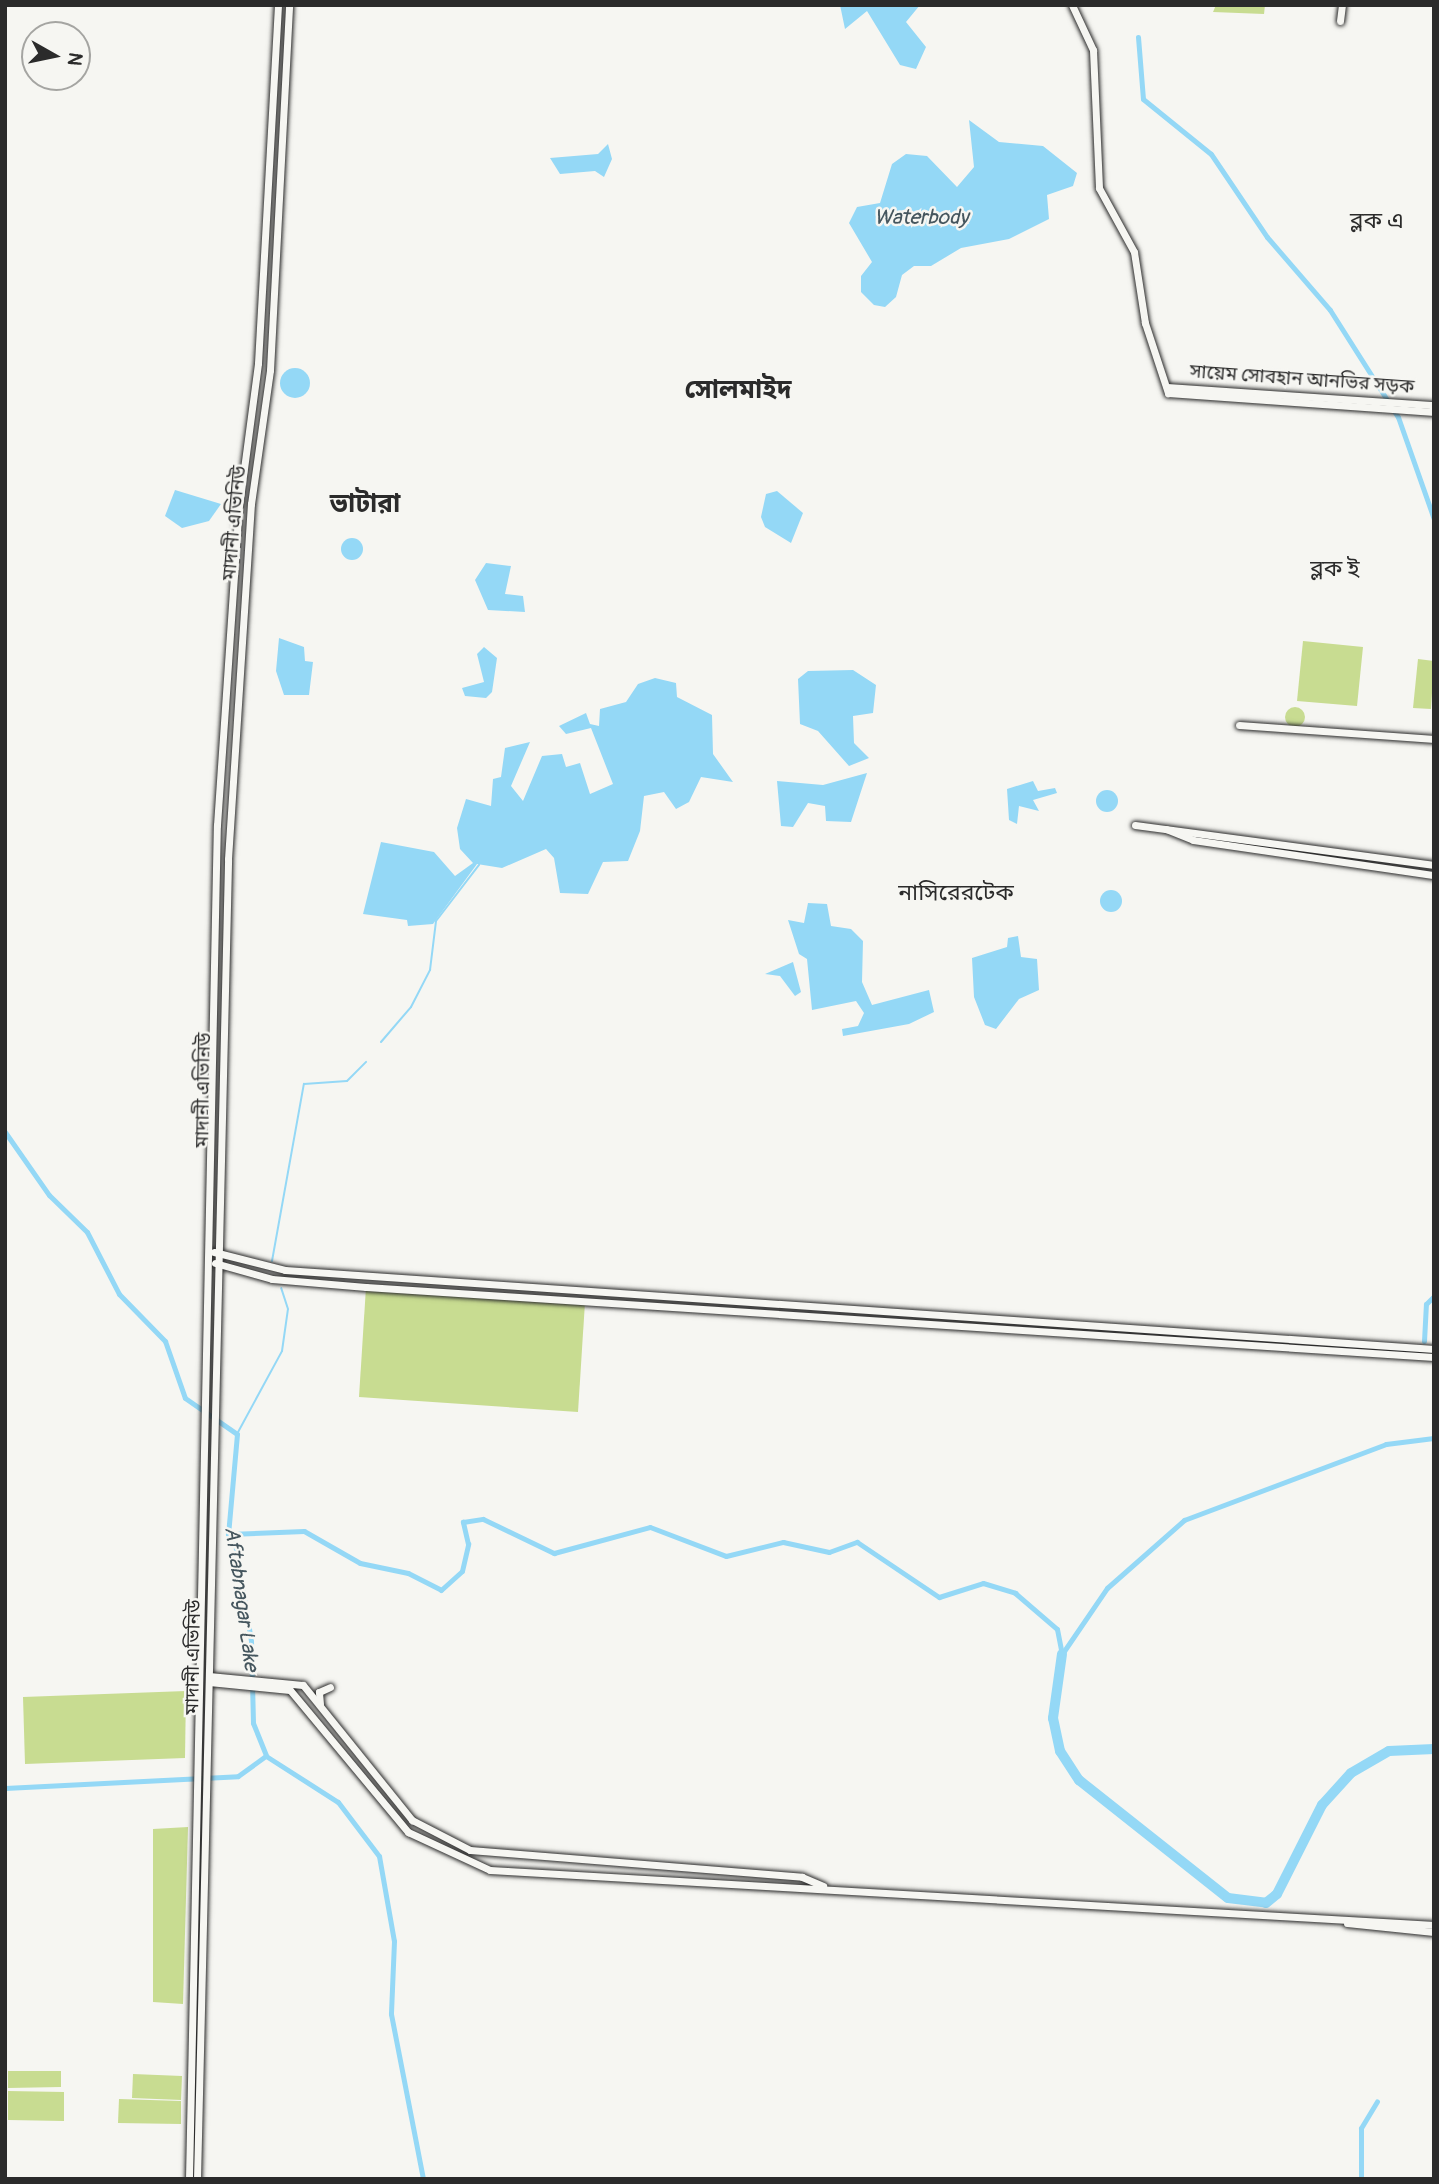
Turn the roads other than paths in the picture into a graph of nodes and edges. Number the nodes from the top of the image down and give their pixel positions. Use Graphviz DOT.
graph roads {
  1 [pos="278,5"];
  2 [pos="289,5"];
  3 [pos="1072,5"];
  4 [pos="1342,5"];
  5 [pos="1340,21"];
  6 [pos="1168,390"];
  7 [pos="1434,405"];
  8 [pos="1410,406"];
  9 [pos="1434,412"];
  10 [pos="233,576"];
  11 [pos="246,579"];
  12 [pos="1239,725"];
  13 [pos="1434,739"];
  14 [pos="1135,825"];
  15 [pos="1166,829"];
  16 [pos="217,838"];
  17 [pos="229,838"];
  18 [pos="1434,865"];
  19 [pos="1434,875"];
  20 [pos="210,1115"];
  21 [pos="219,1115"];
  22 [pos="208,1250"];
  23 [pos="217,1253"];
  24 [pos="208,1260"];
  25 [pos="216,1264"];
  26 [pos="362,1275"];
  27 [pos="366,1287"];
  28 [pos="1434,1349"];
  29 [pos="1434,1357"];
  30 [pos="203,1413"];
  31 [pos="213,1413"];
  32 [pos="209,1679"];
  33 [pos="277,1684"];
  34 [pos="330,1687"];
  35 [pos="320,1706"];
  36 [pos="417,1824"];
  37 [pos="416,1839"];
  38 [pos="823,1886"];
  39 [pos="1347,1923"];
  40 [pos="1434,1925"];
  41 [pos="1434,1932"];
  42 [pos="201,2067"];
  43 [pos="190,2068"];
  44 [pos="190,2129"];
  45 [pos="199,2129"];
  46 [pos="189,2179"];
  47 [pos="197,2179"];
  1 -- 10 [label="street, মাদানী এভিনিউ"];
  2 -- 11 [label="street, মাদানী এভিনিউ"];
  3 -- 6 [label="street"];
  4 -- 5 [label="street"];
  6 -- 8 [label="street, সায়েম সোবহান আনভির সড়ক"];
  6 -- 8 [label="street"];
  7 -- 8 [label="street, সায়েম সোবহান আনভির সড়ক"];
  8 -- 9 [label="street"];
  10 -- 11 [label="street"];
  10 -- 16 [label="street, মাদানী এভিনিউ"];
  11 -- 17 [label="street, মাদানী এভিনিউ"];
  12 -- 13 [label="street"];
  14 -- 15 [label="street"];
  15 -- 18 [label="street"];
  15 -- 19 [label="street"];
  16 -- 17 [label="street"];
  16 -- 20 [label="street, মাদানী এভিনিউ"];
  17 -- 21 [label="street, মাদানী এভিনিউ"];
  20 -- 21 [label="street"];
  20 -- 22 [label="street, মাদানী এভিনিউ"];
  21 -- 23 [label="street, মাদানী এভিনিউ"];
  22 -- 23 [label="street"];
  22 -- 24 [label="street, মাদানী এভিনিউ"];
  23 -- 25 [label="street, মাদানী এভিনিউ"];
  23 -- 26 [label="street"];
  24 -- 25 [label="street"];
  24 -- 30 [label="street, মাদানী এভিনিউ"];
  25 -- 27 [label="street"];
  25 -- 31 [label="street, মাদানী এভিনিউ"];
  26 -- 27 [label="street"];
  26 -- 28 [label="street"];
  27 -- 29 [label="street"];
  30 -- 31 [label="street"];
  30 -- 43 [label="street, মাদানী এভিনিউ"];
  31 -- 32 [label="street, মাদানী এভিনিউ"];
  32 -- 33 [label="street"];
  32 -- 42 [label="street, মাদানী এভিনিউ"];
  33 -- 35 [label="street"];
  33 -- 37 [label="street"];
  34 -- 35 [label="street"];
  35 -- 36 [label="street"];
  36 -- 37 [label="street"];
  36 -- 38 [label="street"];
  37 -- 38 [label="street"];
  38 -- 39 [label="street"];
  39 -- 40 [label="street"];
  39 -- 41 [label="street"];
  42 -- 43 [label="street"];
  42 -- 45 [label="street, মাদানী এভিনিউ"];
  43 -- 44 [label="street, মাদানী এভিনিউ"];
  44 -- 45 [label="street"];
  44 -- 46 [label="street, মাদানী এভিনিউ"];
  45 -- 47 [label="street, মাদানী এভিনিউ"];
}
